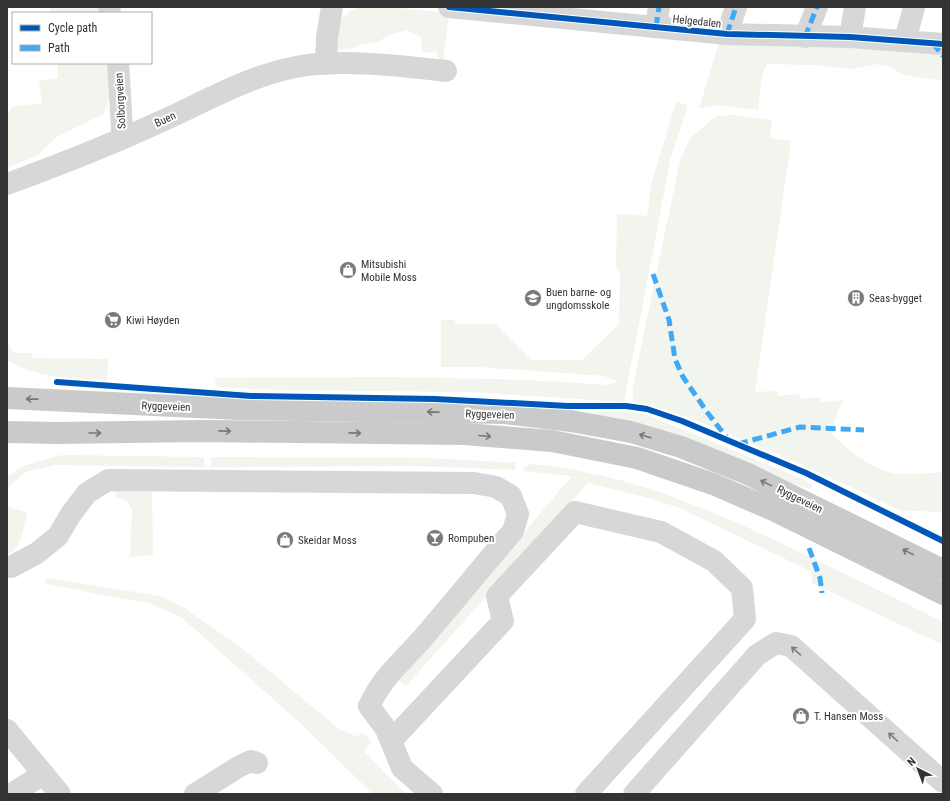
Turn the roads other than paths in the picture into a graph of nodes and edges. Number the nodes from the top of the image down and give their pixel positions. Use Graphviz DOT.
graph roads {
  1 [pos="332,7"];
  2 [pos="449,7"];
  3 [pos="736,7"];
  4 [pos="817,7"];
  5 [pos="855,7"];
  6 [pos="914,8"];
  7 [pos="658,17"];
  8 [pos="727,34"];
  9 [pos="805,37"];
  10 [pos="850,37"];
  11 [pos="905,40"];
  12 [pos="943,44"];
  13 [pos="118,64"];
  14 [pos="326,64"];
  15 [pos="446,71"];
  16 [pos="134,139"];
  17 [pos="7,184"];
  18 [pos="7,398"];
  19 [pos="7,432"];
  20 [pos="7,567"];
  21 [pos="943,570"];
  22 [pos="943,594"];
  23 [pos="7,730"];
  24 [pos="391,741"];
  25 [pos="257,763"];
  26 [pos="43,774"];
  27 [pos="943,782"];
  28 [pos="12,794"];
  29 [pos="60,794"];
  30 [pos="196,794"];
  31 [pos="432,794"];
  32 [pos="586,794"];
  33 [pos="634,794"];
  1 -- 14 [label="street"];
  2 -- 7 [label="street, Helgedalen"];
  3 -- 8 [label="street"];
  4 -- 9 [label="street"];
  5 -- 10 [label="street"];
  6 -- 11 [label="street"];
  7 -- 8 [label="street, Helgedalen"];
  8 -- 9 [label="street, Helgedalen"];
  9 -- 10 [label="street, Helgedalen"];
  10 -- 11 [label="street, Helgedalen"];
  11 -- 12 [label="street, Helgedalen"];
  13 -- 16 [label="street, Solborgveien"];
  14 -- 15 [label="street, Buen"];
  14 -- 16 [label="street, Buen"];
  16 -- 17 [label="street, Buen"];
  21 -- 18 [label="main road, Ryggeveien, one-way"];
  19 -- 22 [label="main road, Ryggeveien, one-way"];
  20 -- 24 [label="street"];
  23 -- 26 [label="street"];
  24 -- 31 [label="street"];
  24 -- 32 [label="street"];
  25 -- 30 [label="street"];
  26 -- 28 [label="street"];
  26 -- 29 [label="street"];
  27 -- 33 [label="street, one-way"];
}
